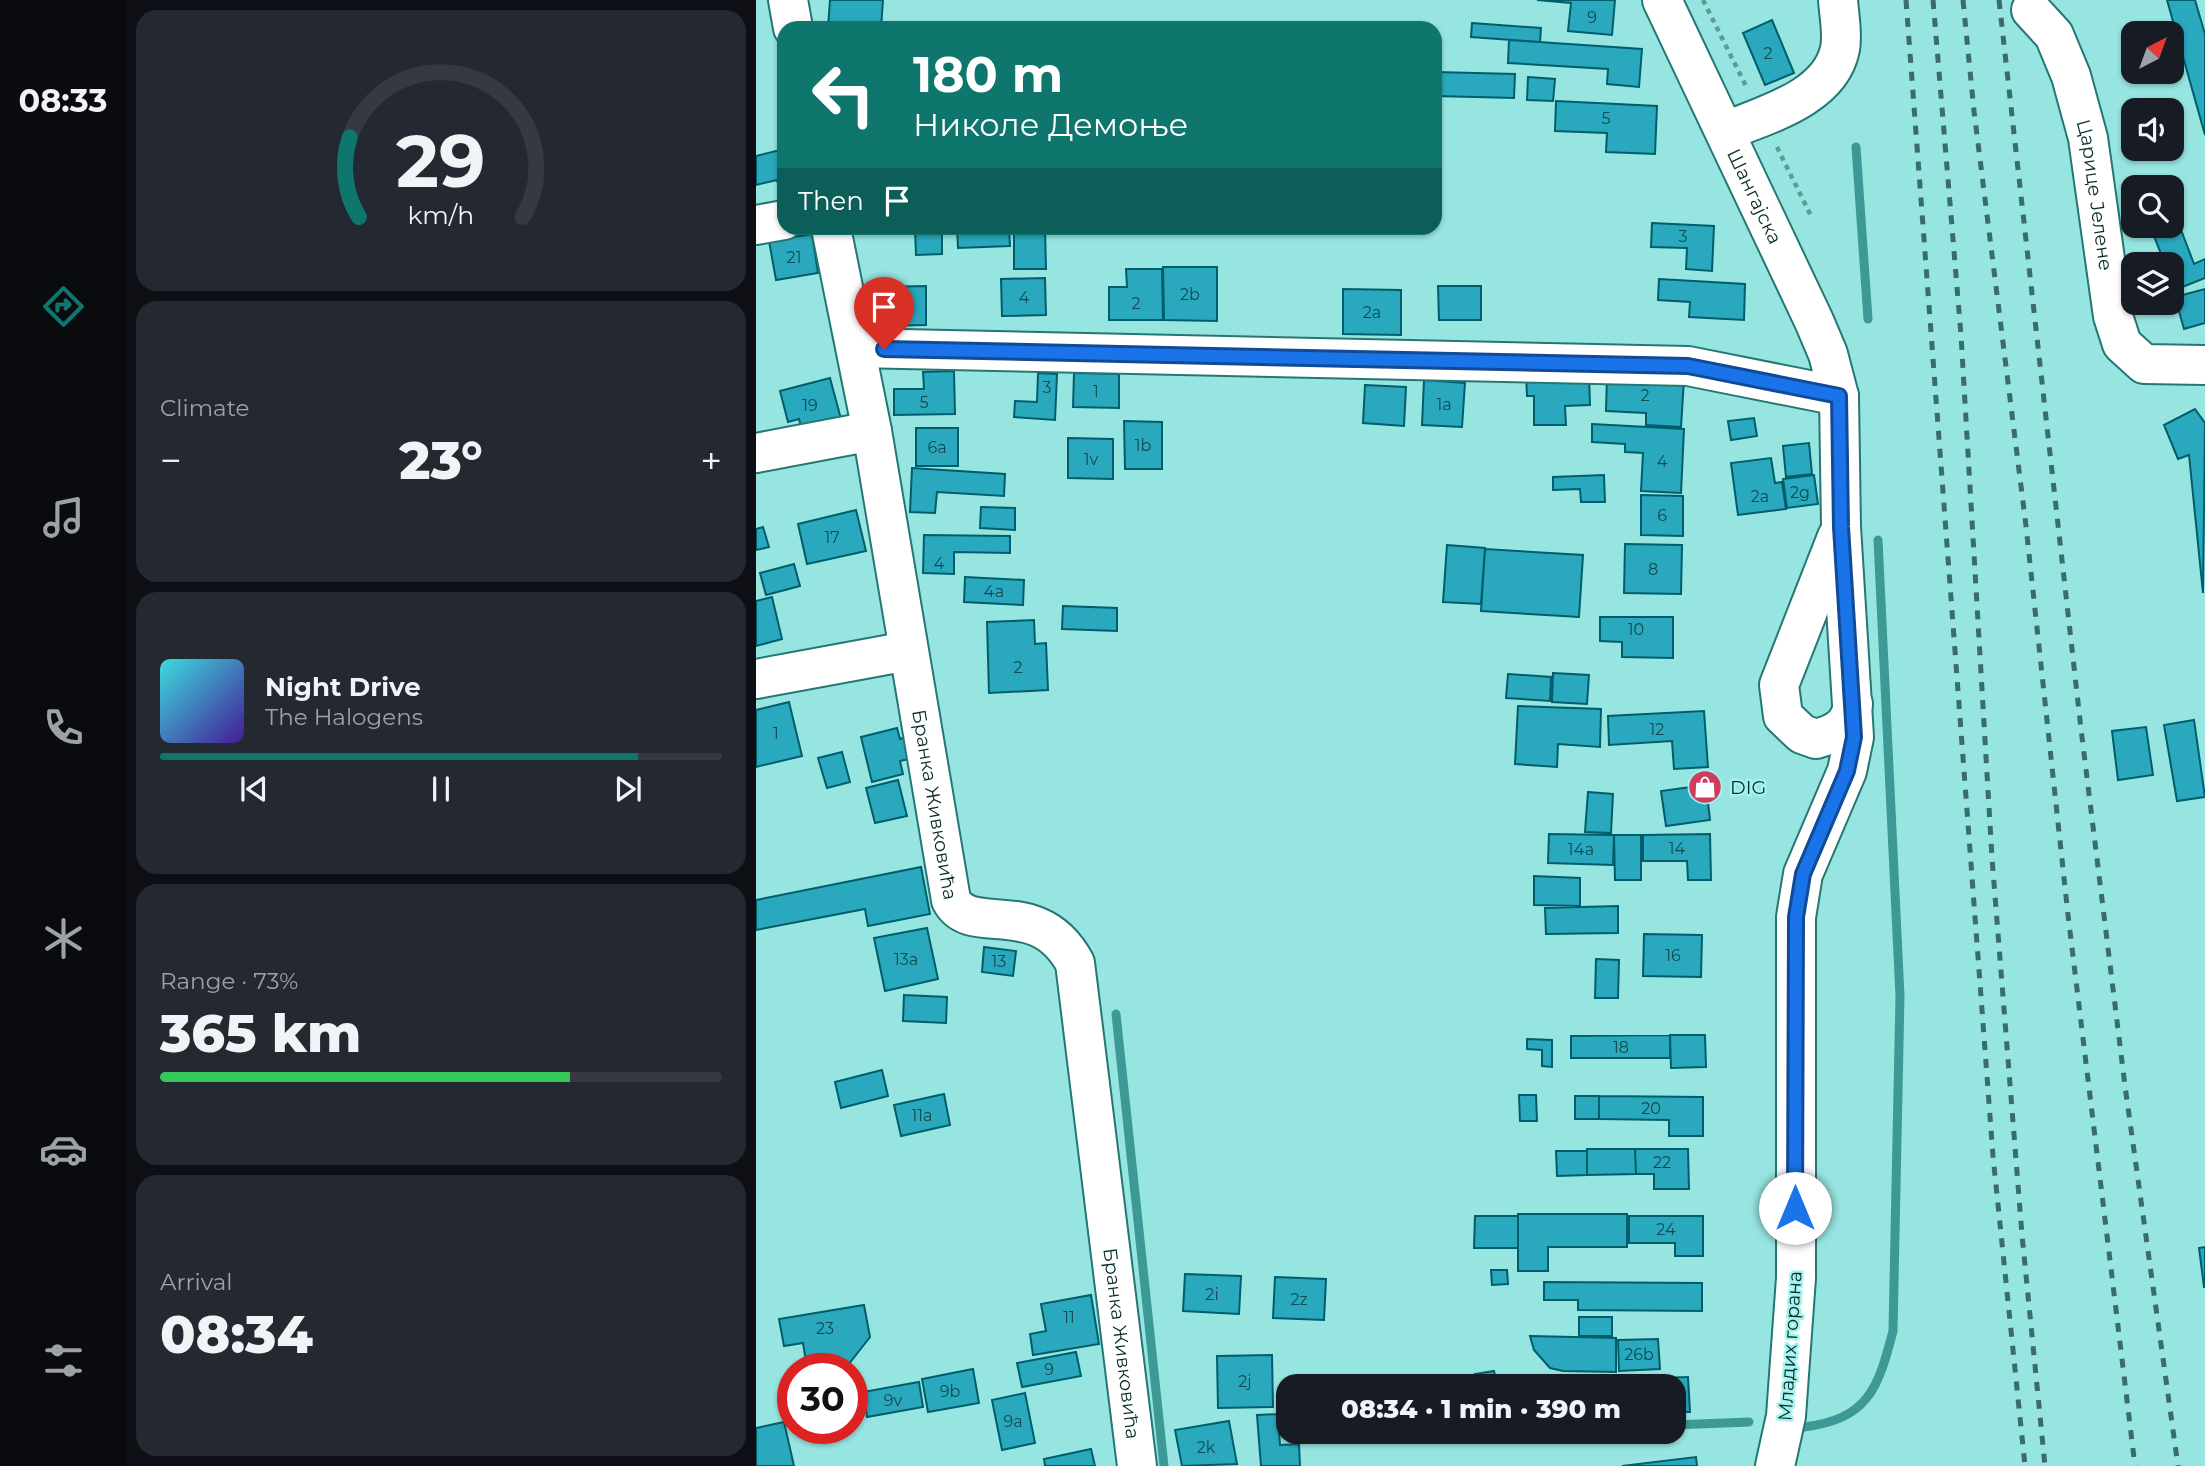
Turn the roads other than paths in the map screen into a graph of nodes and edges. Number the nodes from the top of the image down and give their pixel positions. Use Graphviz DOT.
graph roads {
  1 [pos="788,0"];
  2 [pos="1662,0"];
  3 [pos="1838,0"];
  4 [pos="2031,10"];
  5 [pos="792,21"];
  6 [pos="1726,131"];
  7 [pos="777,221"];
  8 [pos="756,225"];
  9 [pos="832,235"];
  10 [pos="856,348"];
  11 [pos="2205,365"];
  12 [pos="1839,396"];
  13 [pos="872,431"];
  14 [pos="756,453"];
  15 [pos="1841,527"];
  16 [pos="908,651"];
  17 [pos="756,679"];
  18 [pos="1853,704"];
  19 [pos="1781,1464"];
  20 [pos="1137,1466"];
  1 -- 5 [label="street"];
  2 -- 6 [label="street, Шангајска"];
  3 -- 6 [label="street"];
  4 -- 11 [label="street, Царице Јелене"];
  6 -- 12 [label="street, Шангајска"];
  7 -- 8 [label="street"];
  9 -- 10 [label="street, Бранка Живковића"];
  10 -- 12 [label="street"];
  10 -- 13 [label="street, Бранка Живковића"];
  12 -- 15 [label="street, Младих горана"];
  13 -- 14 [label="street"];
  13 -- 16 [label="street, Бранка Живковића"];
  15 -- 18 [label="street, Младих горана"];
  15 -- 18 [label="street"];
  16 -- 17 [label="street"];
  16 -- 20 [label="street, Бранка Живковића"];
  18 -- 19 [label="street, Младих горана"];
}
